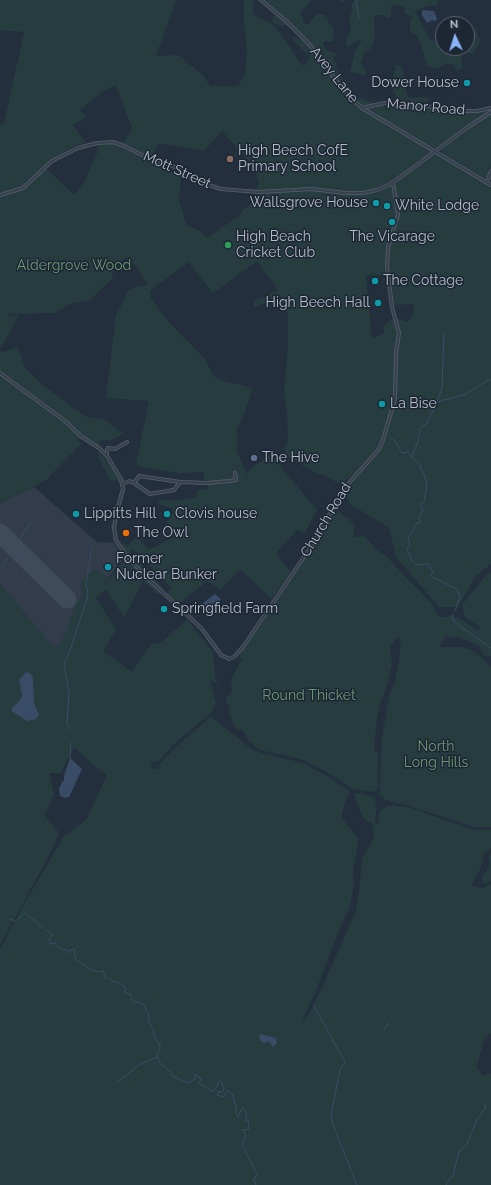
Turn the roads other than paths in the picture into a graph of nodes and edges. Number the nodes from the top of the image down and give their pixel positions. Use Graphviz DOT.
graph roads {
  1 [pos="261,0"];
  2 [pos="362,108"];
  3 [pos="491,108"];
  4 [pos="491,112"];
  5 [pos="436,152"];
  6 [pos="491,171"];
  7 [pos="393,182"];
  8 [pos="487,182"];
  9 [pos="491,185"];
  10 [pos="0,195"];
  11 [pos="0,373"];
  12 [pos="126,442"];
  13 [pos="107,456"];
  14 [pos="235,473"];
  15 [pos="180,482"];
  16 [pos="134,483"];
  17 [pos="122,484"];
  1 -- 2 [label="street, Avey Lane"];
  2 -- 3 [label="street, Manor Road"];
  2 -- 5 [label="street, Avey Lane"];
  4 -- 5 [label="street, Mott Street"];
  5 -- 7 [label="street, Mott Street"];
  5 -- 8 [label="street, Avey Lane"];
  6 -- 8 [label="street"];
  7 -- 10 [label="street, Mott Street"];
  7 -- 17 [label="street, Church Road"];
  8 -- 9 [label="street, Avey Lane"];
  11 -- 13 [label="street"];
  12 -- 13 [label="street"];
  13 -- 17 [label="street"];
  14 -- 15 [label="street"];
  15 -- 16 [label="street"];
  15 -- 16 [label="street"];
  16 -- 17 [label="street"];
}
